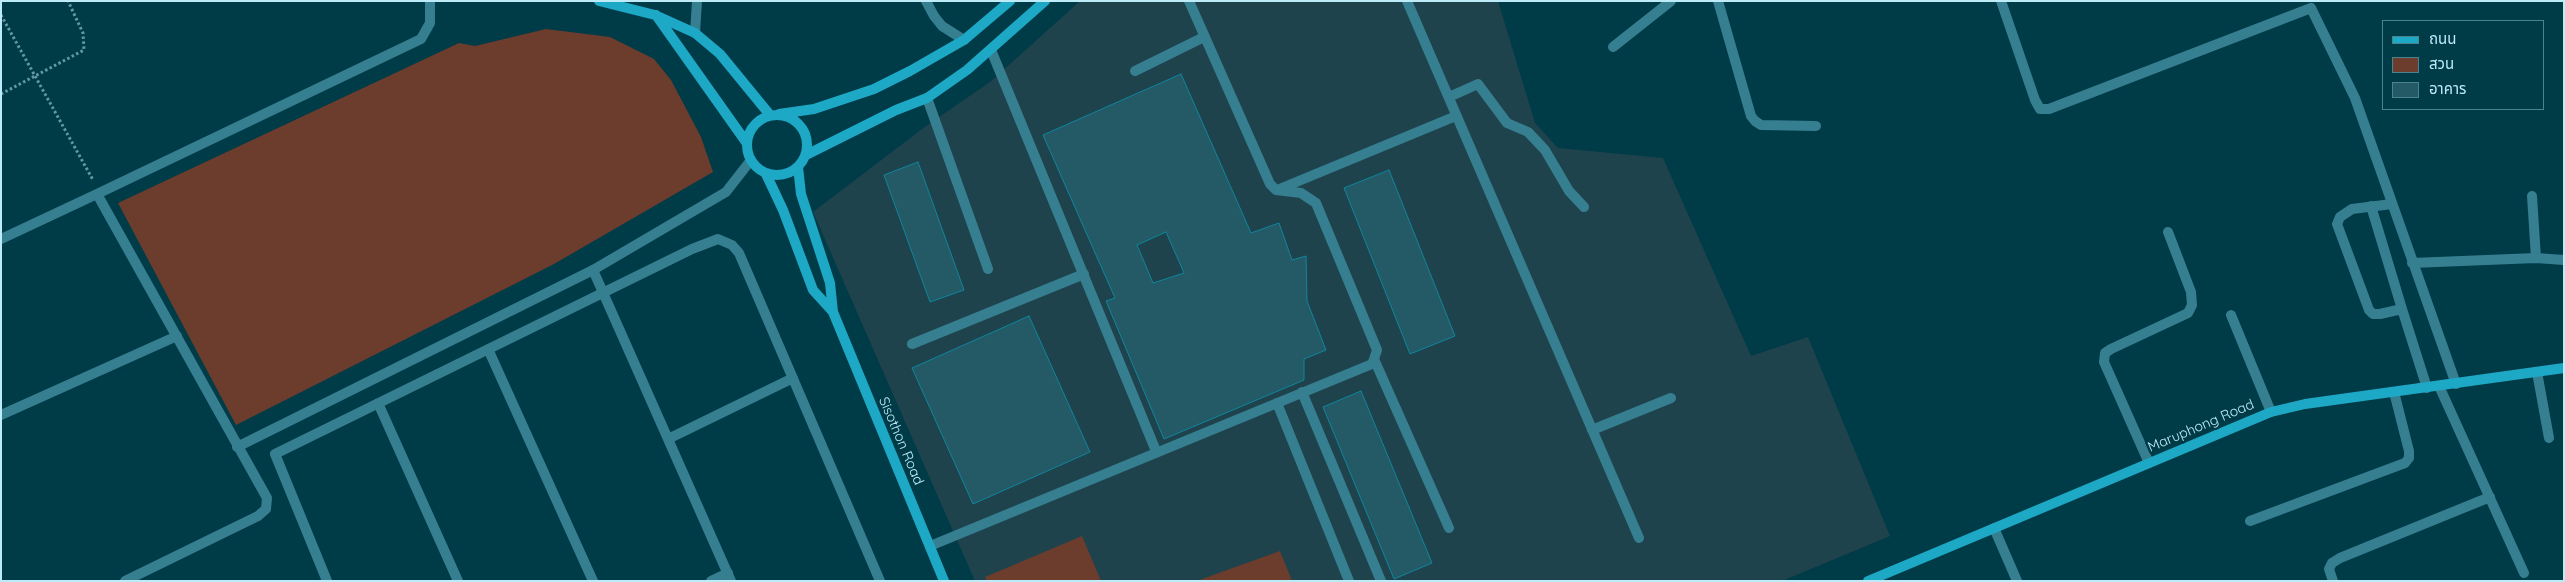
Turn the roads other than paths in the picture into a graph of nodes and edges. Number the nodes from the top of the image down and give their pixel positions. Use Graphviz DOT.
graph roads {
  1 [pos="430,1"];
  2 [pos="599,1"];
  3 [pos="697,1"];
  4 [pos="926,1"];
  5 [pos="1010,1"];
  6 [pos="1045,1"];
  7 [pos="1189,1"];
  8 [pos="1407,1"];
  9 [pos="1671,1"];
  10 [pos="1718,1"];
  11 [pos="2001,1"];
  12 [pos="2310,5"];
  13 [pos="655,14"];
  14 [pos="695,33"];
  15 [pos="1204,37"];
  16 [pos="964,40"];
  17 [pos="1613,47"];
  18 [pos="991,50"];
  19 [pos="1135,70"];
  20 [pos="1449,97"];
  21 [pos="927,98"];
  22 [pos="775,115"];
  23 [pos="1456,116"];
  24 [pos="1816,126"];
  25 [pos="746,142"];
  26 [pos="806,155"];
  27 [pos="751,160"];
  28 [pos="798,167"];
  29 [pos="766,174"];
  30 [pos="1276,190"];
  31 [pos="98,193"];
  32 [pos="2532,196"];
  33 [pos="2392,204"];
  34 [pos="2371,206"];
  35 [pos="1584,208"];
  36 [pos="2168,232"];
  37 [pos="1,239"];
  38 [pos="2536,258"];
  39 [pos="2564,260"];
  40 [pos="2412,262"];
  41 [pos="988,269"];
  42 [pos="593,270"];
  43 [pos="1084,274"];
  44 [pos="603,293"];
  45 [pos="2402,309"];
  46 [pos="833,312"];
  47 [pos="2231,315"];
  48 [pos="176,336"];
  49 [pos="912,344"];
  50 [pos="488,349"];
  51 [pos="1374,359"];
  52 [pos="2564,368"];
  53 [pos="2537,372"];
  54 [pos="793,378"];
  55 [pos="2456,384"];
  56 [pos="2439,386"];
  57 [pos="2427,388"];
  58 [pos="1302,392"];
  59 [pos="2394,392"];
  60 [pos="1671,398"];
  61 [pos="378,403"];
  62 [pos="1277,403"];
  63 [pos="2271,412"];
  64 [pos="1,415"];
  65 [pos="1592,430"];
  66 [pos="2549,438"];
  67 [pos="668,439"];
  68 [pos="237,447"];
  69 [pos="1156,451"];
  70 [pos="2149,462"];
  71 [pos="2490,497"];
  72 [pos="2250,521"];
  73 [pos="1449,528"];
  74 [pos="1994,528"];
  75 [pos="1639,538"];
  76 [pos="930,546"];
  77 [pos="2524,573"];
  78 [pos="729,577"];
  79 [pos="125,581"];
  80 [pos="326,581"];
  81 [pos="458,581"];
  82 [pos="593,581"];
  83 [pos="711,581"];
  84 [pos="880,581"];
  85 [pos="944,581"];
  86 [pos="1350,581"];
  87 [pos="1381,581"];
  88 [pos="1868,581"];
  89 [pos="2017,581"];
  90 [pos="2333,581"];
  1 -- 31 [label="street"];
  2 -- 13 [label="main road"];
  3 -- 14 [label="street"];
  4 -- 16 [label="street"];
  5 -- 16 [label="main road"];
  6 -- 18 [label="main road"];
  7 -- 15 [label="street"];
  8 -- 20 [label="street"];
  9 -- 17 [label="street"];
  10 -- 24 [label="street"];
  11 -- 12 [label="street"];
  12 -- 33 [label="street"];
  13 -- 14 [label="main road"];
  13 -- 25 [label="main road"];
  14 -- 22 [label="main road"];
  15 -- 19 [label="street"];
  15 -- 30 [label="street"];
  16 -- 22 [label="main road"];
  18 -- 21 [label="main road"];
  18 -- 43 [label="street"];
  20 -- 23 [label="street"];
  20 -- 35 [label="street"];
  21 -- 26 [label="main road"];
  21 -- 41 [label="street"];
  22 -- 25 [label="main road"];
  22 -- 26 [label="main road"];
  23 -- 30 [label="street"];
  23 -- 65 [label="street"];
  25 -- 27 [label="main road"];
  26 -- 28 [label="main road"];
  27 -- 29 [label="main road"];
  27 -- 42 [label="street"];
  28 -- 29 [label="main road"];
  28 -- 46 [label="main road, Sisothon Road"];
  29 -- 46 [label="main road, Sisothon Road"];
  30 -- 51 [label="street"];
  31 -- 37 [label="street"];
  31 -- 48 [label="street"];
  32 -- 38 [label="street"];
  33 -- 34 [label="street"];
  33 -- 40 [label="street"];
  34 -- 45 [label="street"];
  34 -- 45 [label="street"];
  36 -- 70 [label="street"];
  38 -- 39 [label="street"];
  38 -- 40 [label="street"];
  40 -- 55 [label="street"];
  42 -- 44 [label="street"];
  42 -- 68 [label="street"];
  43 -- 49 [label="street"];
  43 -- 69 [label="street"];
  44 -- 50 [label="street"];
  44 -- 54 [label="street"];
  44 -- 67 [label="street"];
  45 -- 57 [label="street"];
  46 -- 76 [label="main road, Sisothon Road"];
  47 -- 63 [label="street"];
  48 -- 64 [label="street"];
  48 -- 68 [label="street"];
  50 -- 61 [label="street"];
  50 -- 82 [label="street"];
  51 -- 58 [label="street"];
  51 -- 73 [label="street"];
  52 -- 53 [label="main road, Maruphong Road"];
  53 -- 55 [label="main road, Maruphong Road"];
  53 -- 66 [label="street"];
  54 -- 67 [label="street"];
  54 -- 84 [label="street"];
  55 -- 56 [label="main road, Maruphong Road"];
  56 -- 57 [label="main road, Maruphong Road"];
  56 -- 71 [label="street"];
  57 -- 59 [label="main road, Maruphong Road"];
  58 -- 62 [label="street"];
  58 -- 87 [label="street"];
  59 -- 63 [label="main road, Maruphong Road"];
  59 -- 72 [label="street"];
  60 -- 65 [label="street"];
  61 -- 80 [label="street"];
  61 -- 81 [label="street"];
  62 -- 69 [label="street"];
  62 -- 86 [label="street"];
  63 -- 70 [label="main road, Maruphong Road"];
  65 -- 75 [label="street"];
  67 -- 78 [label="street"];
  68 -- 79 [label="street"];
  69 -- 76 [label="street"];
  70 -- 74 [label="main road, Maruphong Road"];
  71 -- 77 [label="street"];
  71 -- 90 [label="street"];
  74 -- 88 [label="main road, Maruphong Road"];
  74 -- 89 [label="street"];
  76 -- 85 [label="main road, Sisothon Road"];
  78 -- 83 [label="street"];
}
